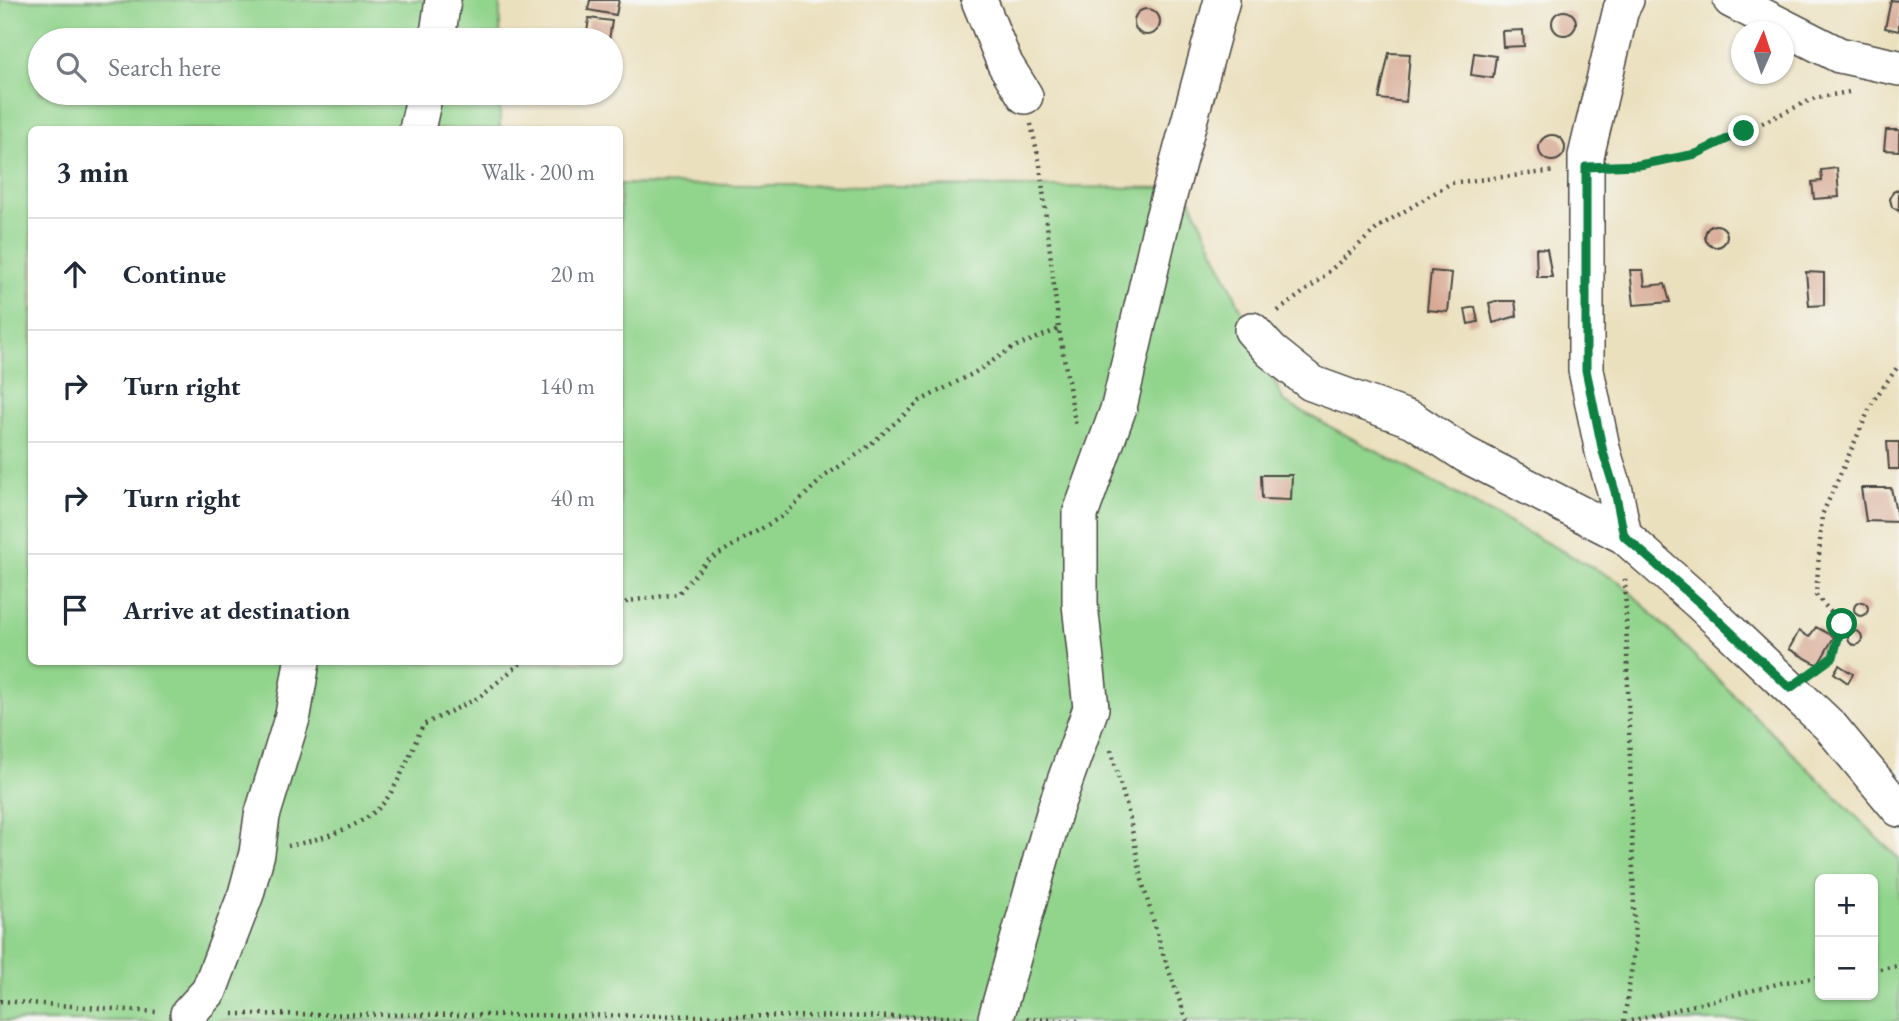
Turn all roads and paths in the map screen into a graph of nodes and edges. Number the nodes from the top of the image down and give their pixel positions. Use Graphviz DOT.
graph roads {
  1 [pos="443,0"];
  2 [pos="979,0"];
  3 [pos="1222,0"];
  4 [pos="1626,0"];
  5 [pos="1731,0"];
  6 [pos="439,28"];
  7 [pos="1899,68"];
  8 [pos="1856,91"];
  9 [pos="1024,96"];
  10 [pos="422,105"];
  11 [pos="418,126"];
  12 [pos="1586,167"];
  13 [pos="1059,329"];
  14 [pos="1252,330"];
  15 [pos="1899,365"];
  16 [pos="1076,433"];
  17 [pos="1624,536"];
  18 [pos="623,605"];
  19 [pos="301,665"];
  20 [pos="518,665"];
  21 [pos="1790,688"];
  22 [pos="1107,738"];
  23 [pos="1899,809"];
  24 [pos="257,853"];
  25 [pos="1899,966"];
  26 [pos="1878,969"];
  27 [pos="1815,978"];
  28 [pos="0,1001"];
  29 [pos="188,1014"];
  30 [pos="996,1018"];
  31 [pos="949,1019"];
  32 [pos="1079,1021"];
  33 [pos="1187,1021"];
  34 [pos="1624,1021"];
  35 [pos="1632,1021"];
  1 -- 6 [label="street"];
  2 -- 9 [label="street"];
  3 -- 30 [label="street"];
  4 -- 12 [label="street"];
  5 -- 7 [label="street"];
  8 -- 12 [label="path"];
  9 -- 13 [label="path"];
  10 -- 11 [label="street"];
  12 -- 14 [label="path"];
  12 -- 17 [label="street"];
  13 -- 16 [label="path"];
  13 -- 18 [label="path"];
  14 -- 17 [label="street"];
  15 -- 21 [label="path"];
  17 -- 21 [label="street"];
  17 -- 34 [label="path"];
  19 -- 24 [label="street"];
  20 -- 24 [label="path"];
  21 -- 23 [label="street"];
  22 -- 33 [label="path"];
  24 -- 29 [label="street"];
  25 -- 26 [label="path"];
  27 -- 35 [label="path"];
  28 -- 29 [label="path"];
  29 -- 31 [label="path"];
  30 -- 31 [label="path"];
  30 -- 32 [label="path"];
}
